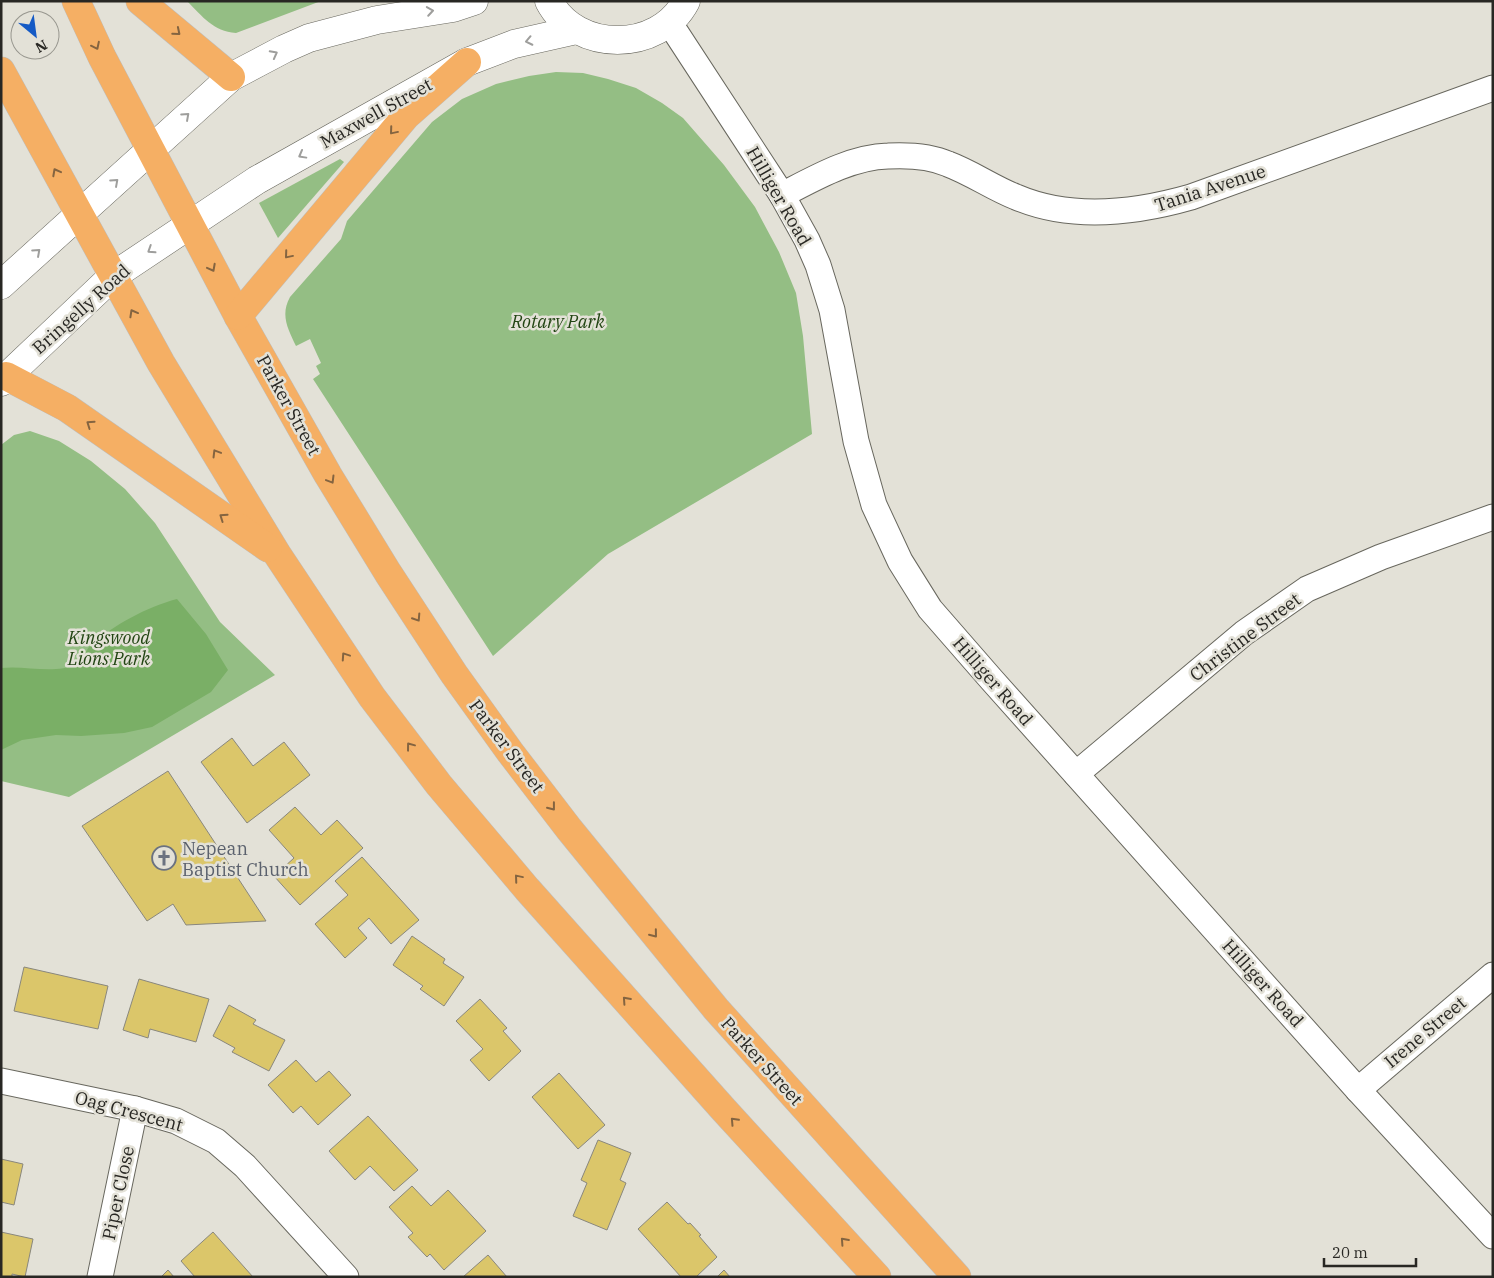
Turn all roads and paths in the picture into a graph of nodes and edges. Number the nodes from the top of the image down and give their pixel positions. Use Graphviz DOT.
graph roads {
  1 [pos="76,1"];
  2 [pos="140,1"];
  3 [pos="474,1"];
  4 [pos="549,1"];
  5 [pos="686,1"];
  6 [pos="669,22"];
  7 [pos="576,30"];
  8 [pos="467,62"];
  9 [pos="2,75"];
  10 [pos="231,77"];
  11 [pos="1493,88"];
  12 [pos="150,149"];
  13 [pos="782,195"];
  14 [pos="79,214"];
  15 [pos="189,225"];
  16 [pos="113,276"];
  17 [pos="1,285"];
  18 [pos="238,316"];
  19 [pos="3,379"];
  20 [pos="1493,517"];
  21 [pos="277,554"];
  22 [pos="1076,774"];
  23 [pos="1493,975"];
  24 [pos="1,1081"];
  25 [pos="1358,1090"];
  26 [pos="136,1109"];
  27 [pos="1493,1236"];
  28 [pos="100,1277"];
  29 [pos="346,1277"];
  30 [pos="877,1277"];
  31 [pos="957,1277"];
  1 -- 12 [label="highway, Parker Street, one-way"];
  2 -- 10 [label="highway, one-way"];
  10 -- 3 [label="main road, one-way"];
  4 -- 7 [label="main road"];
  5 -- 6 [label="main road"];
  6 -- 7 [label="main road"];
  6 -- 13 [label="street, Hilliger Road"];
  7 -- 8 [label="main road, Maxwell Street, one-way"];
  8 -- 15 [label="main road, Maxwell Street, one-way"];
  8 -- 18 [label="highway, one-way"];
  14 -- 9 [label="highway, one-way"];
  12 -- 10 [label="main road, one-way"];
  11 -- 13 [label="street, Tania Avenue"];
  14 -- 12 [label="main road, one-way"];
  12 -- 15 [label="highway, Parker Street"];
  13 -- 22 [label="street, Hilliger Road"];
  14 -- 16 [label="highway"];
  17 -- 14 [label="main road, one-way"];
  15 -- 16 [label="main road, Bringelly Road, one-way"];
  15 -- 18 [label="highway, Parker Street, one-way"];
  16 -- 19 [label="main road, Bringelly Road"];
  21 -- 16 [label="highway, one-way"];
  18 -- 31 [label="highway, Parker Street, one-way"];
  21 -- 19 [label="highway, one-way"];
  20 -- 22 [label="street, Christine Street"];
  30 -- 21 [label="highway, one-way"];
  22 -- 25 [label="street, Hilliger Road"];
  23 -- 25 [label="street, Irene Street"];
  24 -- 26 [label="street, Oag Crescent"];
  25 -- 27 [label="street, Hilliger Road"];
  26 -- 28 [label="street, Piper Close"];
  26 -- 29 [label="street, Oag Crescent"];
}
